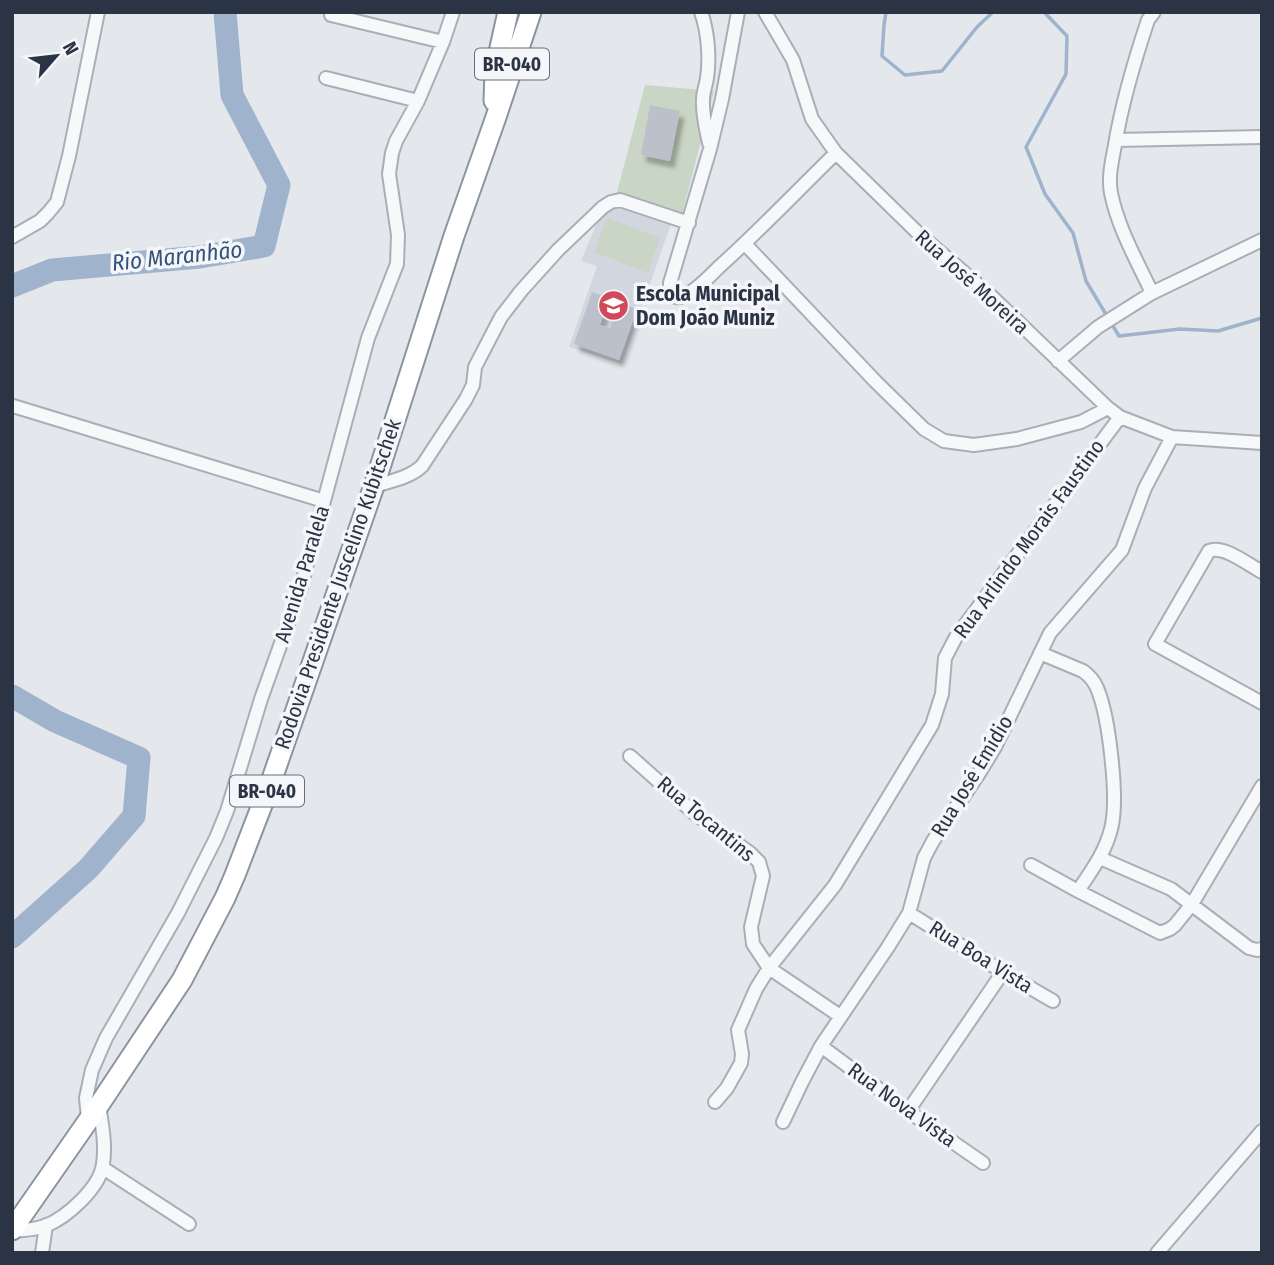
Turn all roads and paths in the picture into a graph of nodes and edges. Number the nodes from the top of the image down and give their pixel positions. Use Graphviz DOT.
graph roads {
  1 [pos="98,12"];
  2 [pos="453,12"];
  3 [pos="508,12"];
  4 [pos="531,12"];
  5 [pos="701,12"];
  6 [pos="738,12"];
  7 [pos="765,12"];
  8 [pos="1154,12"];
  9 [pos="336,14"];
  10 [pos="443,42"];
  11 [pos="326,78"];
  12 [pos="418,100"];
  13 [pos="496,117"];
  14 [pos="1262,137"];
  15 [pos="1116,140"];
  16 [pos="710,149"];
  17 [pos="836,153"];
  18 [pos="689,223"];
  19 [pos="12,237"];
  20 [pos="1262,240"];
  21 [pos="745,244"];
  22 [pos="1152,293"];
  23 [pos="1058,361"];
  24 [pos="13,406"];
  25 [pos="1108,408"];
  26 [pos="1120,417"];
  27 [pos="1172,438"];
  28 [pos="1262,443"];
  29 [pos="374,486"];
  30 [pos="324,501"];
  31 [pos="1262,572"];
  32 [pos="1040,653"];
  33 [pos="1262,703"];
  34 [pos="630,755"];
  35 [pos="1262,786"];
  36 [pos="1100,858"];
  37 [pos="1031,865"];
  38 [pos="1078,891"];
  39 [pos="1192,904"];
  40 [pos="909,913"];
  41 [pos="1262,948"];
  42 [pos="769,968"];
  43 [pos="1003,972"];
  44 [pos="1053,1001"];
  45 [pos="840,1016"];
  46 [pos="821,1046"];
  47 [pos="715,1102"];
  48 [pos="908,1111"];
  49 [pos="94,1112"];
  50 [pos="783,1122"];
  51 [pos="1262,1131"];
  52 [pos="984,1164"];
  53 [pos="103,1168"];
  54 [pos="189,1224"];
  55 [pos="47,1225"];
  56 [pos="12,1231"];
  57 [pos="42,1253"];
  58 [pos="1157,1253"];
  1 -- 19 [label="street"];
  2 -- 10 [label="street, Avenida Paralela"];
  3 -- 13 [label="highway"];
  4 -- 13 [label="highway, Rodovia Presidente Juscelino Kubitschek / BR-040"];
  5 -- 16 [label="street"];
  6 -- 16 [label="street"];
  7 -- 17 [label="street, Rua José Moreira"];
  8 -- 15 [label="street"];
  9 -- 10 [label="street"];
  10 -- 12 [label="street, Avenida Paralela"];
  11 -- 12 [label="street"];
  12 -- 30 [label="street, Avenida Paralela"];
  13 -- 29 [label="highway, Rodovia Presidente Juscelino Kubitschek / BR-040"];
  14 -- 15 [label="street"];
  15 -- 22 [label="street"];
  16 -- 18 [label="street"];
  17 -- 21 [label="street"];
  17 -- 23 [label="street, Rua José Moreira"];
  18 -- 21 [label="street"];
  18 -- 29 [label="street"];
  20 -- 22 [label="street"];
  21 -- 25 [label="street"];
  22 -- 23 [label="street"];
  23 -- 25 [label="street, Rua José Moreira"];
  24 -- 30 [label="street"];
  25 -- 26 [label="street, Rua José Moreira"];
  26 -- 27 [label="street, Rua José Moreira"];
  26 -- 42 [label="street, Rua Arlindo Morais Faustino"];
  27 -- 28 [label="street, Rua José Moreira"];
  27 -- 32 [label="street, Rua José Emídio"];
  29 -- 49 [label="highway, Rodovia Presidente Juscelino Kubitschek / BR-040"];
  30 -- 49 [label="street, Avenida Paralela"];
  31 -- 33 [label="street"];
  32 -- 36 [label="street"];
  32 -- 40 [label="street, Rua José Emídio"];
  34 -- 42 [label="street, Rua Tocantins"];
  35 -- 39 [label="street"];
  36 -- 38 [label="street"];
  36 -- 39 [label="street"];
  37 -- 38 [label="street"];
  38 -- 39 [label="street"];
  39 -- 41 [label="street"];
  40 -- 43 [label="street, Rua Boa Vista"];
  40 -- 45 [label="street, Rua José Emídio"];
  42 -- 45 [label="street, Rua Tocantins"];
  42 -- 47 [label="street, Rua Arlindo Morais Faustino"];
  43 -- 44 [label="street, Rua Boa Vista"];
  43 -- 48 [label="street"];
  45 -- 46 [label="street, Rua José Emídio"];
  46 -- 48 [label="street, Rua Nova Vista"];
  46 -- 50 [label="street, Rua José Emídio"];
  48 -- 52 [label="street, Rua Nova Vista"];
  49 -- 53 [label="street, Avenida Paralela"];
  49 -- 56 [label="highway, Rodovia Presidente Juscelino Kubitschek / BR-040"];
  51 -- 58 [label="street"];
  53 -- 54 [label="street"];
  53 -- 55 [label="street"];
  55 -- 56 [label="street"];
  55 -- 57 [label="street"];
}
